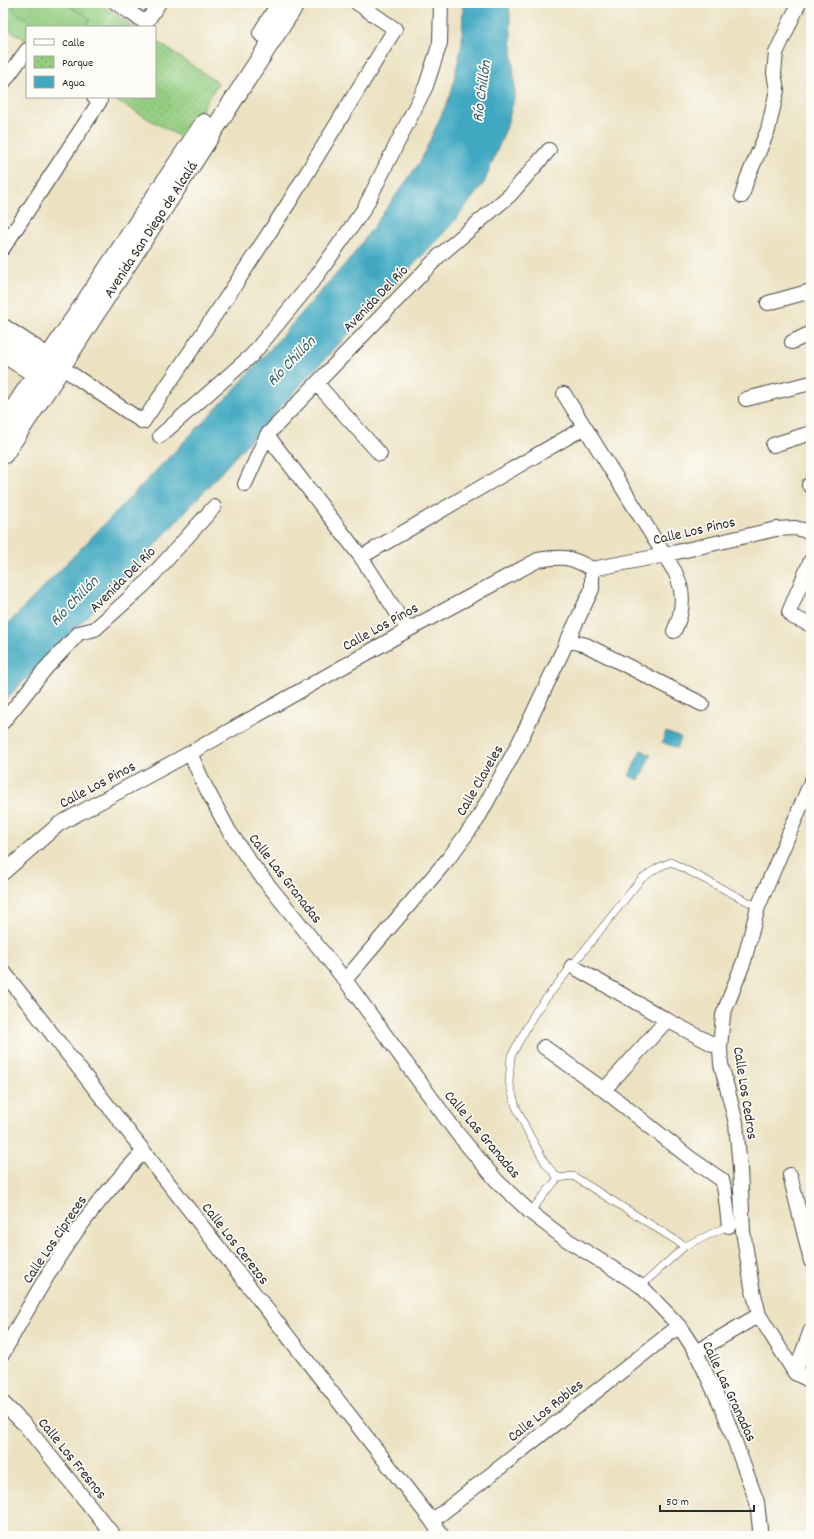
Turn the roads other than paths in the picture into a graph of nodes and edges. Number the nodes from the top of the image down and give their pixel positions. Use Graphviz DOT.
graph roads {
  1 [pos="116,3"];
  2 [pos="159,3"];
  3 [pos="281,3"];
  4 [pos="296,3"];
  5 [pos="357,3"];
  6 [pos="441,3"];
  7 [pos="799,3"];
  8 [pos="258,50"];
  9 [pos="26,51"];
  10 [pos="3,83"];
  11 [pos="96,98"];
  12 [pos="549,150"];
  13 [pos="742,196"];
  14 [pos="3,248"];
  15 [pos="811,291"];
  16 [pos="768,303"];
  17 [pos="3,328"];
  18 [pos="811,333"];
  19 [pos="792,342"];
  20 [pos="3,352"];
  21 [pos="49,370"];
  22 [pos="811,383"];
  23 [pos="317,384"];
  24 [pos="564,394"];
  25 [pos="746,399"];
  26 [pos="3,427"];
  27 [pos="585,427"];
  28 [pos="811,433"];
  29 [pos="160,436"];
  30 [pos="267,436"];
  31 [pos="773,445"];
  32 [pos="3,454"];
  33 [pos="380,454"];
  34 [pos="245,484"];
  35 [pos="214,507"];
  36 [pos="811,532"];
  37 [pos="665,555"];
  38 [pos="361,556"];
  39 [pos="811,560"];
  40 [pos="592,569"];
  41 [pos="811,625"];
  42 [pos="408,630"];
  43 [pos="674,631"];
  44 [pos="567,640"];
  45 [pos="702,704"];
  46 [pos="3,722"];
  47 [pos="190,753"];
  48 [pos="811,782"];
  49 [pos="3,873"];
  50 [pos="758,907"];
  51 [pos="572,966"];
  52 [pos="3,971"];
  53 [pos="345,980"];
  54 [pos="667,1020"];
  55 [pos="544,1047"];
  56 [pos="720,1048"];
  57 [pos="604,1090"];
  58 [pos="143,1152"];
  59 [pos="790,1175"];
  60 [pos="558,1178"];
  61 [pos="530,1212"];
  62 [pos="743,1219"];
  63 [pos="728,1226"];
  64 [pos="685,1246"];
  65 [pos="811,1261"];
  66 [pos="641,1286"];
  67 [pos="760,1315"];
  68 [pos="678,1326"];
  69 [pos="811,1330"];
  70 [pos="696,1352"];
  71 [pos="3,1353"];
  72 [pos="796,1373"];
  73 [pos="811,1381"];
  74 [pos="3,1403"];
  75 [pos="432,1521"];
  76 [pos="114,1536"];
  77 [pos="442,1536"];
  78 [pos="759,1536"];
  1 -- 2 [label="street"];
  3 -- 8 [label="street, Avenida San Diego de Alcalá"];
  4 -- 8 [label="street, Avenida San Diego de Alcalá"];
  5 -- 21 [label="street"];
  6 -- 29 [label="street"];
  7 -- 13 [label="street"];
  8 -- 21 [label="street, Avenida San Diego de Alcalá"];
  9 -- 10 [label="street"];
  11 -- 14 [label="street"];
  12 -- 23 [label="street, Avenida Del Río"];
  15 -- 16 [label="street"];
  17 -- 21 [label="main road"];
  18 -- 19 [label="street"];
  20 -- 21 [label="main road"];
  21 -- 26 [label="main road, Avenida San Diego de Alcalá"];
  21 -- 32 [label="main road, Avenida San Diego de Alcalá"];
  22 -- 25 [label="street"];
  23 -- 30 [label="street, Avenida Del Río"];
  23 -- 33 [label="street"];
  24 -- 27 [label="street"];
  27 -- 37 [label="street"];
  27 -- 38 [label="street"];
  28 -- 31 [label="street"];
  30 -- 34 [label="street, Avenida Del Río"];
  30 -- 38 [label="street"];
  35 -- 46 [label="street, Avenida Del Río"];
  36 -- 37 [label="street, Calle Los Pinos"];
  37 -- 40 [label="street, Calle Los Pinos"];
  37 -- 43 [label="street"];
  38 -- 42 [label="street"];
  39 -- 41 [label="street"];
  40 -- 42 [label="street, Calle Los Pinos"];
  40 -- 44 [label="street, Calle Claveles"];
  42 -- 47 [label="street, Calle Los Pinos"];
  44 -- 45 [label="street"];
  44 -- 53 [label="street, Calle Claveles"];
  47 -- 49 [label="street, Calle Los Pinos"];
  47 -- 53 [label="street, Calle Las Granadas"];
  48 -- 50 [label="street, Calle Los Cedros"];
  50 -- 51 [label="lane"];
  50 -- 56 [label="street, Calle Los Cedros"];
  51 -- 54 [label="street"];
  51 -- 60 [label="lane"];
  52 -- 58 [label="street, Calle Los Cerezos"];
  53 -- 61 [label="street, Calle Las Granadas"];
  54 -- 56 [label="street"];
  54 -- 57 [label="street"];
  55 -- 57 [label="street"];
  56 -- 62 [label="street, Calle Los Cedros"];
  57 -- 63 [label="street"];
  58 -- 71 [label="street, Calle Los Cipreces"];
  58 -- 75 [label="street, Calle Los Cerezos"];
  59 -- 65 [label="street"];
  60 -- 61 [label="lane"];
  60 -- 64 [label="lane"];
  61 -- 66 [label="street, Calle Las Granadas"];
  62 -- 63 [label="lane"];
  62 -- 67 [label="street, Calle Los Cedros"];
  63 -- 64 [label="lane"];
  64 -- 66 [label="lane"];
  66 -- 68 [label="street, Calle Las Granadas"];
  67 -- 70 [label="street"];
  67 -- 72 [label="street, Calle Los Cedros"];
  68 -- 70 [label="street, Calle Las Granadas"];
  68 -- 75 [label="street, Calle Los Robles"];
  69 -- 72 [label="street"];
  70 -- 78 [label="street, Calle Las Granadas"];
  72 -- 73 [label="street"];
  74 -- 76 [label="street, Calle Los Fresnos"];
  75 -- 77 [label="street, Calle Los Cerezos"];
}
